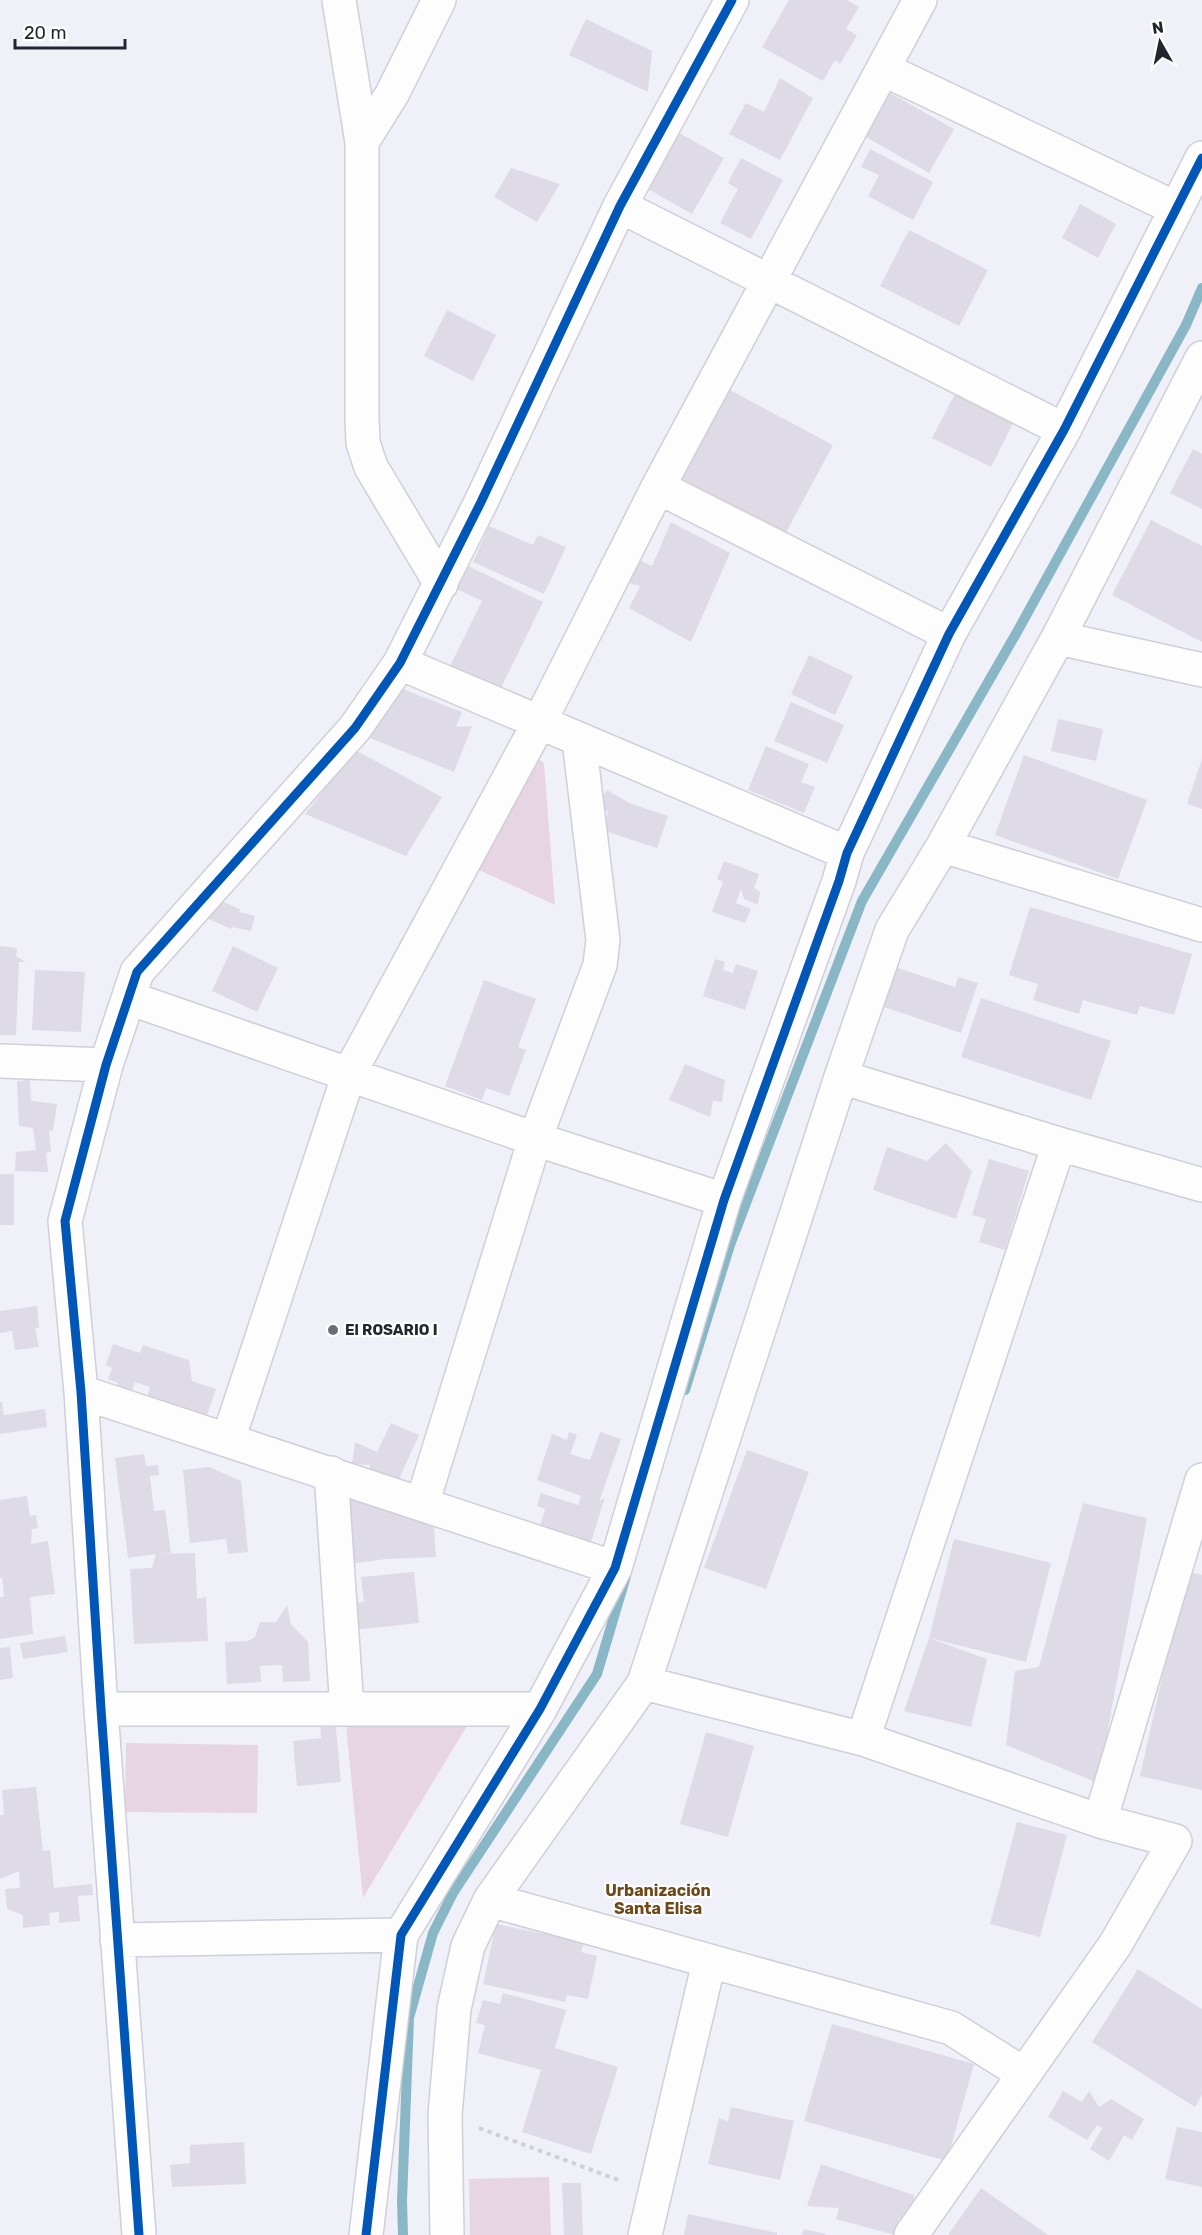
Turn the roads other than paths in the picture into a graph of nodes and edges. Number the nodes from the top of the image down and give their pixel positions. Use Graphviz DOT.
graph roads {
  1 [pos="339,0"];
  2 [pos="439,0"];
  3 [pos="732,0"];
  4 [pos="921,0"];
  5 [pos="883,69"];
  6 [pos="362,142"];
  7 [pos="1202,158"];
  8 [pos="620,206"];
  9 [pos="1175,208"];
  10 [pos="769,280"];
  11 [pos="1202,358"];
  12 [pos="1064,430"];
  13 [pos="658,487"];
  14 [pos="441,584"];
  15 [pos="949,634"];
  16 [pos="1058,638"];
  17 [pos="400,663"];
  18 [pos="1202,670"];
  19 [pos="540,721"];
  20 [pos="579,740"];
  21 [pos="943,846"];
  22 [pos="847,853"];
  23 [pos="1202,925"];
  24 [pos="129,998"];
  25 [pos="0,1061"];
  26 [pos="106,1065"];
  27 [pos="349,1074"];
  28 [pos="841,1077"];
  29 [pos="535,1139"];
  30 [pos="1059,1144"];
  31 [pos="1202,1185"];
  32 [pos="723,1200"];
  33 [pos="81,1392"];
  34 [pos="228,1440"];
  35 [pos="331,1473"];
  36 [pos="1202,1480"];
  37 [pos="422,1504"];
  38 [pos="615,1568"];
  39 [pos="644,1683"];
  40 [pos="101,1709"];
  41 [pos="347,1709"];
  42 [pos="540,1709"];
  43 [pos="863,1739"];
  44 [pos="1100,1821"];
  45 [pos="490,1900"];
  46 [pos="401,1935"];
  47 [pos="117,1940"];
  48 [pos="709,1962"];
  49 [pos="1024,2074"];
  50 [pos="139,2235"];
  51 [pos="366,2235"];
  52 [pos="447,2235"];
  53 [pos="645,2235"];
  54 [pos="911,2235"];
  1 -- 6 [label="street"];
  2 -- 6 [label="street"];
  3 -- 8 [label="street"];
  4 -- 5 [label="street"];
  5 -- 9 [label="street"];
  5 -- 10 [label="street"];
  6 -- 14 [label="street"];
  7 -- 9 [label="street"];
  8 -- 10 [label="street"];
  8 -- 14 [label="street"];
  9 -- 12 [label="street"];
  10 -- 12 [label="street"];
  10 -- 13 [label="street"];
  11 -- 16 [label="street"];
  12 -- 15 [label="street"];
  13 -- 15 [label="street"];
  13 -- 19 [label="street"];
  14 -- 17 [label="street"];
  15 -- 22 [label="street"];
  16 -- 18 [label="street"];
  16 -- 21 [label="street"];
  17 -- 19 [label="street"];
  17 -- 24 [label="street"];
  19 -- 20 [label="street"];
  19 -- 27 [label="street"];
  20 -- 22 [label="street"];
  20 -- 29 [label="street"];
  21 -- 23 [label="street"];
  21 -- 28 [label="street"];
  22 -- 32 [label="street"];
  24 -- 26 [label="street"];
  24 -- 27 [label="street"];
  25 -- 26 [label="street"];
  26 -- 33 [label="street"];
  27 -- 29 [label="street"];
  27 -- 34 [label="street"];
  28 -- 30 [label="street"];
  28 -- 39 [label="street"];
  29 -- 32 [label="street"];
  29 -- 37 [label="street"];
  30 -- 31 [label="street"];
  30 -- 43 [label="street"];
  32 -- 38 [label="street"];
  33 -- 34 [label="street"];
  33 -- 40 [label="street"];
  34 -- 35 [label="street"];
  35 -- 37 [label="street"];
  35 -- 41 [label="street"];
  36 -- 44 [label="street"];
  37 -- 38 [label="street"];
  38 -- 42 [label="street"];
  39 -- 43 [label="street"];
  39 -- 45 [label="street"];
  40 -- 41 [label="street"];
  40 -- 47 [label="street"];
  41 -- 42 [label="street"];
  42 -- 46 [label="street"];
  43 -- 44 [label="street"];
  44 -- 49 [label="street"];
  45 -- 48 [label="street"];
  45 -- 52 [label="street"];
  46 -- 47 [label="street"];
  46 -- 51 [label="street"];
  47 -- 50 [label="street"];
  48 -- 49 [label="street"];
  48 -- 53 [label="street"];
  49 -- 54 [label="street"];
}
